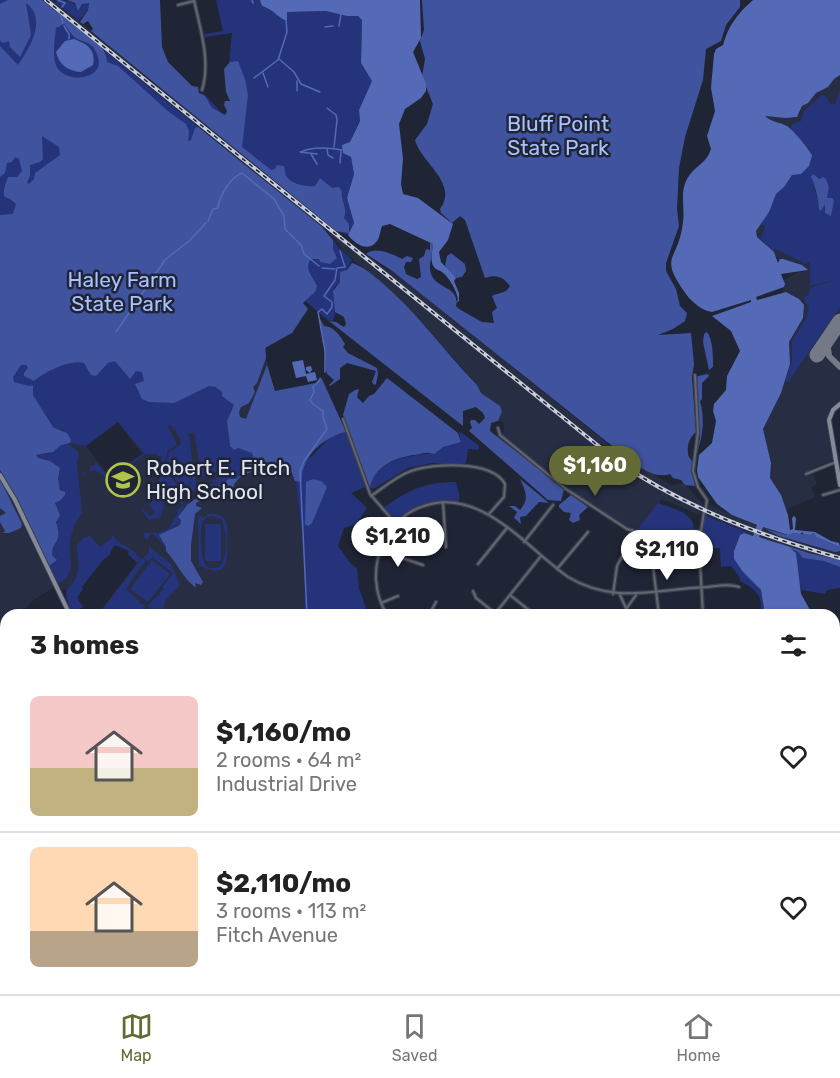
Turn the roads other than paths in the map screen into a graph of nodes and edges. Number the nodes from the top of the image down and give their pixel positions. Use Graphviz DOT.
graph roads {
  1 [pos="194,0"];
  2 [pos="178,5"];
  3 [pos="201,90"];
  4 [pos="694,375"];
  5 [pos="840,404"];
  6 [pos="343,419"];
  7 [pos="498,428"];
  8 [pos="836,462"];
  9 [pos="806,474"];
  10 [pos="0,475"];
  11 [pos="840,488"];
  12 [pos="823,495"];
  13 [pos="371,496"];
  14 [pos="443,502"];
  15 [pos="553,505"];
  16 [pos="706,507"];
  17 [pos="704,512"];
  18 [pos="489,514"];
  19 [pos="396,524"];
  20 [pos="507,528"];
  21 [pos="700,531"];
  22 [pos="588,532"];
  23 [pos="356,542"];
  24 [pos="524,542"];
  25 [pos="446,547"];
  26 [pos="380,551"];
  27 [pos="625,551"];
  28 [pos="541,556"];
  29 [pos="478,564"];
  30 [pos="423,565"];
  31 [pos="653,566"];
  32 [pos="557,569"];
  33 [pos="701,587"];
  34 [pos="739,587"];
  35 [pos="473,591"];
  36 [pos="656,592"];
  37 [pos="613,594"];
  38 [pos="510,595"];
  39 [pos="620,595"];
  40 [pos="636,595"];
  41 [pos="398,596"];
  42 [pos="436,602"];
  43 [pos="381,603"];
  44 [pos="626,608"];
  45 [pos="67,609"];
  46 [pos="384,609"];
  47 [pos="432,609"];
  48 [pos="488,609"];
  49 [pos="498,609"];
  50 [pos="528,609"];
  51 [pos="658,609"];
  52 [pos="703,609"];
  1 -- 2 [label="street"];
  1 -- 3 [label="street"];
  4 -- 16 [label="street"];
  5 -- 8 [label="main road"];
  6 -- 13 [label="street"];
  7 -- 21 [label="street"];
  8 -- 9 [label="street"];
  8 -- 11 [label="main road"];
  10 -- 45 [label="main road"];
  11 -- 12 [label="street"];
  13 -- 18 [label="street"];
  13 -- 19 [label="street"];
  14 -- 18 [label="street"];
  14 -- 19 [label="street"];
  14 -- 25 [label="street"];
  15 -- 24 [label="street"];
  17 -- 21 [label="street"];
  18 -- 20 [label="street"];
  19 -- 26 [label="street"];
  20 -- 24 [label="street"];
  20 -- 29 [label="street"];
  21 -- 33 [label="street"];
  22 -- 32 [label="street"];
  23 -- 26 [label="street"];
  24 -- 28 [label="street"];
  26 -- 30 [label="street"];
  26 -- 43 [label="street"];
  27 -- 37 [label="street"];
  28 -- 32 [label="street"];
  28 -- 38 [label="street"];
  31 -- 36 [label="street"];
  32 -- 37 [label="street"];
  33 -- 34 [label="street"];
  33 -- 36 [label="street"];
  33 -- 52 [label="street"];
  35 -- 48 [label="street"];
  36 -- 40 [label="street"];
  36 -- 51 [label="street"];
  37 -- 39 [label="street"];
  38 -- 49 [label="street"];
  38 -- 50 [label="street"];
  39 -- 40 [label="street"];
  39 -- 44 [label="street"];
  40 -- 44 [label="street"];
  41 -- 43 [label="street"];
  42 -- 47 [label="street"];
  43 -- 46 [label="street"];
}
